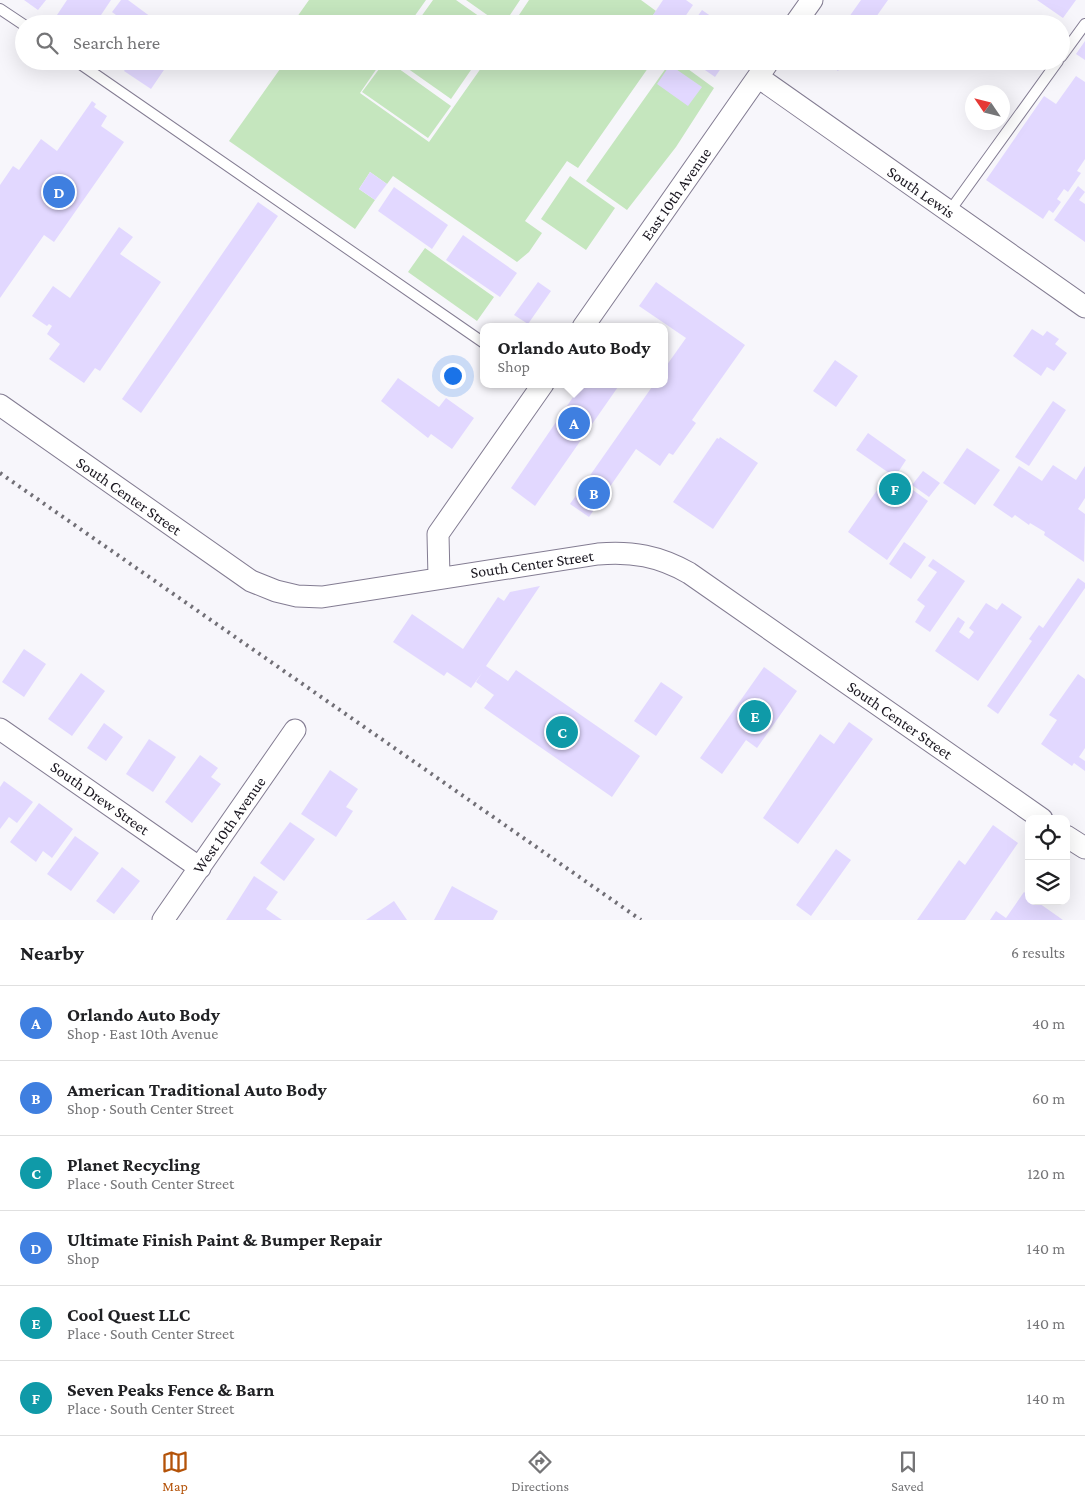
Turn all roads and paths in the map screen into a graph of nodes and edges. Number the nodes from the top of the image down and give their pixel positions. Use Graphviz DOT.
graph roads {
  1 [pos="812,0"];
  2 [pos="0,9"];
  3 [pos="801,15"];
  4 [pos="15,19"];
  5 [pos="1085,24"];
  6 [pos="1070,45"];
  7 [pos="89,70"];
  8 [pos="762,70"];
  9 [pos="764,70"];
  10 [pos="1052,70"];
  11 [pos="949,212"];
  12 [pos="1085,307"];
  13 [pos="586,323"];
  14 [pos="480,340"];
  15 [pos="540,388"];
  16 [pos="0,405"];
  17 [pos="439,578"];
  18 [pos="0,728"];
  19 [pos="295,730"];
  20 [pos="1036,815"];
  21 [pos="1070,839"];
  22 [pos="1085,848"];
  23 [pos="200,868"];
  24 [pos="163,920"];
  1 -- 3 [label="street"];
  2 -- 4 [label="lane"];
  5 -- 6 [label="lane"];
  7 -- 14 [label="lane"];
  8 -- 13 [label="street, East 10th Avenue"];
  9 -- 11 [label="street, South Lewis"];
  10 -- 11 [label="lane"];
  11 -- 12 [label="street, South Lewis"];
  15 -- 17 [label="street"];
  16 -- 17 [label="street, South Center Street"];
  17 -- 20 [label="street, South Center Street"];
  18 -- 23 [label="street, South Drew Street"];
  19 -- 23 [label="street, West 10th Avenue"];
  21 -- 22 [label="street"];
  23 -- 24 [label="street, West 10th Avenue"];
}
